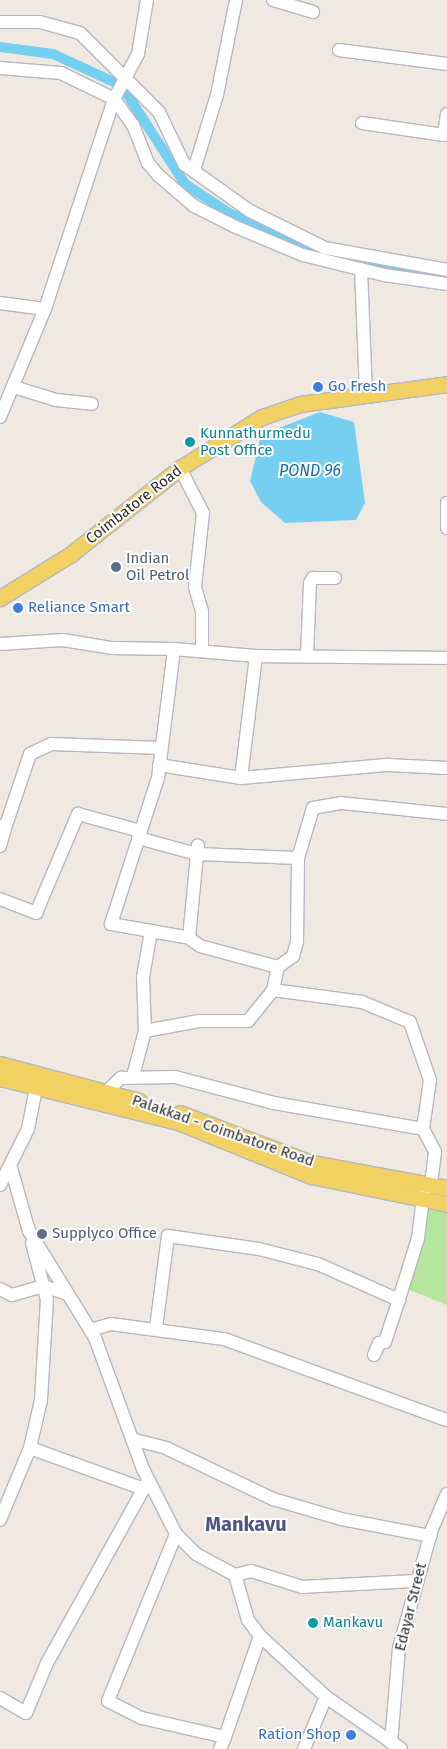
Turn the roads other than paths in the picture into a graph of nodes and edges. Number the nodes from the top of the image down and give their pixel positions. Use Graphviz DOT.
graph roads {
  1 [pos="147,0"];
  2 [pos="236,0"];
  3 [pos="273,0"];
  4 [pos="312,12"];
  5 [pos="0,22"];
  6 [pos="339,50"];
  7 [pos="447,64"];
  8 [pos="0,68"];
  9 [pos="124,80"];
  10 [pos="114,99"];
  11 [pos="447,114"];
  12 [pos="362,123"];
  13 [pos="194,170"];
  14 [pos="361,269"];
  15 [pos="447,270"];
  16 [pos="447,284"];
  17 [pos="0,303"];
  18 [pos="45,309"];
  19 [pos="447,384"];
  20 [pos="14,387"];
  21 [pos="366,394"];
  22 [pos="92,404"];
  23 [pos="0,417"];
  24 [pos="180,468"];
  25 [pos="447,503"];
  26 [pos="447,528"];
  27 [pos="335,578"];
  28 [pos="0,598"];
  29 [pos="0,644"];
  30 [pos="174,649"];
  31 [pos="202,649"];
  32 [pos="307,655"];
  33 [pos="256,656"];
  34 [pos="447,658"];
  35 [pos="161,748"];
  36 [pos="159,765"];
  37 [pos="447,768"];
  38 [pos="241,778"];
  39 [pos="447,814"];
  40 [pos="2,827"];
  41 [pos="139,834"];
  42 [pos="0,846"];
  43 [pos="198,849"];
  44 [pos="298,858"];
  45 [pos="0,898"];
  46 [pos="151,931"];
  47 [pos="189,938"];
  48 [pos="278,967"];
  49 [pos="273,990"];
  50 [pos="145,1031"];
  51 [pos="0,1064"];
  52 [pos="133,1076"];
  53 [pos="0,1078"];
  54 [pos="38,1080"];
  55 [pos="102,1096"];
  56 [pos="423,1129"];
  57 [pos="11,1168"];
  58 [pos="0,1185"];
  59 [pos="428,1186"];
  60 [pos="447,1188"];
  61 [pos="422,1201"];
  62 [pos="447,1204"];
  63 [pos="29,1231"];
  64 [pos="43,1286"];
  65 [pos="0,1289"];
  66 [pos="68,1294"];
  67 [pos="399,1300"];
  68 [pos="156,1328"];
  69 [pos="90,1330"];
  70 [pos="374,1355"];
  71 [pos="447,1420"];
  72 [pos="135,1440"];
  73 [pos="30,1448"];
  74 [pos="146,1485"];
  75 [pos="445,1500"];
  76 [pos="0,1520"];
  77 [pos="176,1534"];
  78 [pos="430,1536"];
  79 [pos="235,1575"];
  80 [pos="418,1581"];
  81 [pos="260,1636"];
  82 [pos="326,1697"];
  83 [pos="0,1698"];
  84 [pos="225,1737"];
  85 [pos="396,1746"];
  86 [pos="220,1749"];
  87 [pos="304,1749"];
  1 -- 9 [label="street"];
  2 -- 13 [label="street"];
  3 -- 4 [label="street"];
  5 -- 9 [label="street"];
  6 -- 7 [label="street"];
  8 -- 10 [label="street"];
  9 -- 10 [label="street"];
  9 -- 13 [label="street"];
  10 -- 14 [label="street"];
  10 -- 18 [label="street"];
  11 -- 12 [label="street"];
  13 -- 15 [label="street"];
  14 -- 16 [label="street"];
  14 -- 21 [label="street"];
  17 -- 18 [label="street"];
  18 -- 20 [label="street"];
  19 -- 21 [label="main road, Coimbatore Road"];
  20 -- 22 [label="street"];
  20 -- 23 [label="street"];
  21 -- 24 [label="main road, Coimbatore Road"];
  24 -- 28 [label="main road, Coimbatore Road"];
  24 -- 31 [label="street"];
  25 -- 26 [label="street"];
  27 -- 32 [label="street"];
  29 -- 30 [label="street"];
  30 -- 31 [label="street"];
  30 -- 35 [label="street"];
  31 -- 33 [label="street"];
  32 -- 33 [label="street"];
  32 -- 34 [label="street"];
  33 -- 38 [label="street"];
  35 -- 36 [label="street"];
  35 -- 40 [label="street"];
  36 -- 38 [label="street"];
  36 -- 41 [label="street"];
  37 -- 38 [label="street"];
  39 -- 44 [label="street"];
  40 -- 42 [label="street"];
  41 -- 43 [label="street"];
  41 -- 45 [label="street"];
  41 -- 46 [label="street"];
  43 -- 44 [label="street"];
  43 -- 47 [label="street"];
  44 -- 48 [label="street"];
  46 -- 47 [label="street"];
  46 -- 50 [label="street"];
  47 -- 48 [label="street"];
  48 -- 49 [label="street"];
  49 -- 50 [label="street"];
  49 -- 56 [label="street"];
  50 -- 52 [label="street"];
  51 -- 54 [label="main road, Palakkad - Coimbatore Road"];
  52 -- 55 [label="street"];
  52 -- 56 [label="street"];
  53 -- 54 [label="main road, Palakkad - Coimbatore Road"];
  54 -- 55 [label="main road, Palakkad - Coimbatore Road"];
  54 -- 57 [label="street"];
  55 -- 59 [label="main road, Palakkad - Coimbatore Road"];
  55 -- 61 [label="main road, Palakkad - Coimbatore Road"];
  56 -- 59 [label="street"];
  57 -- 58 [label="street"];
  57 -- 63 [label="street"];
  59 -- 60 [label="main road, Palakkad - Coimbatore Road"];
  59 -- 61 [label="street"];
  61 -- 62 [label="main road, Palakkad - Coimbatore Road"];
  61 -- 67 [label="street"];
  63 -- 64 [label="street"];
  63 -- 66 [label="street"];
  64 -- 65 [label="street"];
  64 -- 66 [label="street"];
  64 -- 73 [label="street"];
  66 -- 69 [label="street"];
  67 -- 68 [label="street"];
  67 -- 70 [label="street"];
  68 -- 69 [label="street"];
  68 -- 71 [label="street"];
  69 -- 72 [label="street"];
  72 -- 74 [label="street"];
  72 -- 78 [label="street"];
  73 -- 74 [label="street"];
  73 -- 76 [label="street"];
  74 -- 77 [label="street"];
  74 -- 83 [label="street"];
  75 -- 78 [label="street, Edayar Street"];
  77 -- 79 [label="street"];
  77 -- 84 [label="street"];
  78 -- 80 [label="street, Edayar Street"];
  79 -- 80 [label="street"];
  79 -- 81 [label="street"];
  80 -- 85 [label="street, Edayar Street"];
  81 -- 82 [label="street"];
  81 -- 84 [label="street"];
  82 -- 85 [label="street"];
  82 -- 87 [label="street"];
  84 -- 86 [label="street"];
}
